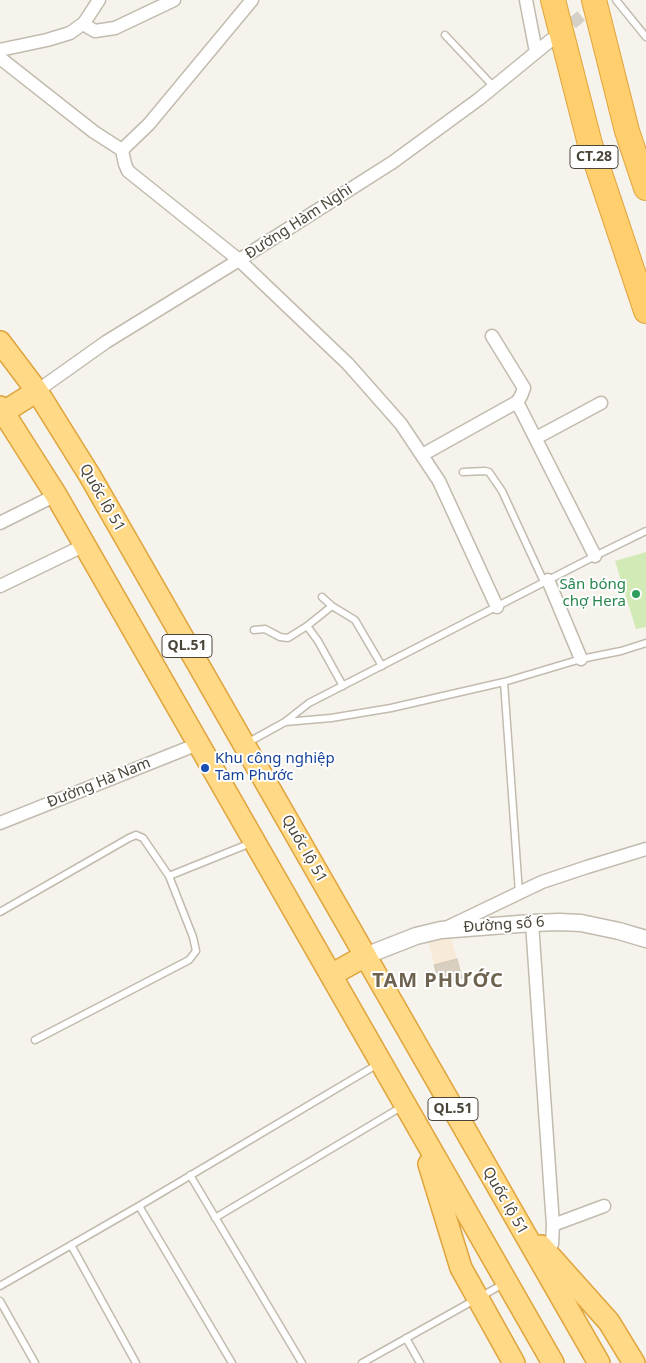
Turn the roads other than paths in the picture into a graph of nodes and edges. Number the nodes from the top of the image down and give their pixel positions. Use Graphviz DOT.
graph roads {
  1 [pos="99,0"];
  2 [pos="174,0"];
  3 [pos="252,0"];
  4 [pos="526,0"];
  5 [pos="554,0"];
  6 [pos="594,0"];
  7 [pos="616,0"];
  8 [pos="84,23"];
  9 [pos="445,35"];
  10 [pos="646,37"];
  11 [pos="551,40"];
  12 [pos="0,50"];
  13 [pos="536,52"];
  14 [pos="0,58"];
  15 [pos="494,87"];
  16 [pos="122,150"];
  17 [pos="646,188"];
  18 [pos="239,260"];
  19 [pos="646,311"];
  20 [pos="492,336"];
  21 [pos="0,342"];
  22 [pos="37,391"];
  23 [pos="517,402"];
  24 [pos="601,403"];
  25 [pos="2,410"];
  26 [pos="536,438"];
  27 [pos="422,455"];
  28 [pos="462,472"];
  29 [pos="56,496"];
  30 [pos="0,523"];
  31 [pos="646,531"];
  32 [pos="85,545"];
  33 [pos="595,556"];
  34 [pos="546,581"];
  35 [pos="0,586"];
  36 [pos="322,597"];
  37 [pos="332,606"];
  38 [pos="497,607"];
  39 [pos="307,626"];
  40 [pos="254,630"];
  41 [pos="646,643"];
  42 [pos="581,659"];
  43 [pos="382,666"];
  44 [pos="504,682"];
  45 [pos="343,686"];
  46 [pos="285,722"];
  47 [pos="198,744"];
  48 [pos="244,744"];
  49 [pos="0,822"];
  50 [pos="255,842"];
  51 [pos="646,849"];
  52 [pos="169,876"];
  53 [pos="519,893"];
  54 [pos="0,912"];
  55 [pos="532,923"];
  56 [pos="441,930"];
  57 [pos="646,939"];
  58 [pos="365,956"];
  59 [pos="331,975"];
  60 [pos="36,1040"];
  61 [pos="381,1062"];
  62 [pos="405,1105"];
  63 [pos="417,1125"];
  64 [pos="190,1175"];
  65 [pos="139,1206"];
  66 [pos="604,1206"];
  67 [pos="215,1218"];
  68 [pos="553,1225"];
  69 [pos="71,1245"];
  70 [pos="544,1257"];
  71 [pos="507,1282"];
  72 [pos="0,1286"];
  73 [pos="478,1298"];
  74 [pos="0,1301"];
  75 [pos="406,1338"];
  76 [pos="36,1363"];
  77 [pos="136,1363"];
  78 [pos="232,1363"];
  79 [pos="302,1363"];
  80 [pos="362,1363"];
  81 [pos="420,1363"];
  82 [pos="514,1363"];
  83 [pos="553,1363"];
  84 [pos="599,1363"];
  85 [pos="634,1363"];
  1 -- 8 [label="street"];
  2 -- 8 [label="street"];
  3 -- 16 [label="street"];
  4 -- 13 [label="street"];
  5 -- 19 [label="highway, CT.28"];
  6 -- 17 [label="highway, CT.28"];
  7 -- 10 [label="lane"];
  8 -- 12 [label="street"];
  9 -- 15 [label="lane"];
  11 -- 13 [label="street, Đường Hàm Nghi"];
  13 -- 15 [label="street, Đường Hàm Nghi"];
  14 -- 16 [label="street"];
  15 -- 18 [label="street, Đường Hàm Nghi"];
  16 -- 18 [label="street"];
  18 -- 22 [label="street, Đường Hàm Nghi"];
  18 -- 27 [label="street"];
  20 -- 23 [label="street"];
  21 -- 22 [label="highway, Quốc lộ 51 / QL.51"];
  22 -- 25 [label="highway"];
  22 -- 48 [label="highway, Quốc lộ 51 / QL.51"];
  23 -- 26 [label="street"];
  23 -- 27 [label="street"];
  24 -- 26 [label="street"];
  25 -- 29 [label="highway, QL.51"];
  26 -- 33 [label="street"];
  27 -- 38 [label="street"];
  28 -- 34 [label="lane"];
  29 -- 30 [label="street"];
  29 -- 32 [label="highway, QL.51"];
  31 -- 33 [label="lane"];
  32 -- 35 [label="street"];
  32 -- 47 [label="highway, QL.51"];
  33 -- 34 [label="lane"];
  34 -- 38 [label="lane"];
  34 -- 42 [label="street"];
  36 -- 37 [label="lane"];
  37 -- 39 [label="lane"];
  37 -- 43 [label="lane"];
  38 -- 43 [label="lane"];
  39 -- 40 [label="lane"];
  39 -- 45 [label="lane"];
  41 -- 42 [label="lane"];
  42 -- 44 [label="lane"];
  43 -- 45 [label="lane"];
  44 -- 46 [label="lane"];
  44 -- 53 [label="lane"];
  45 -- 46 [label="lane"];
  46 -- 48 [label="lane"];
  47 -- 49 [label="street, Đường Hà Nam"];
  47 -- 50 [label="highway, QL.51"];
  48 -- 58 [label="highway, Quốc lộ 51 / QL.51"];
  50 -- 52 [label="lane"];
  50 -- 59 [label="highway, QL.51"];
  51 -- 53 [label="street"];
  52 -- 54 [label="lane"];
  52 -- 60 [label="lane"];
  53 -- 56 [label="street"];
  55 -- 56 [label="street, Đường số 6"];
  55 -- 57 [label="street, Đường số 6"];
  55 -- 68 [label="street"];
  56 -- 58 [label="street, Đường số 6"];
  58 -- 59 [label="highway"];
  58 -- 70 [label="highway, Quốc lộ 51 / QL.51"];
  59 -- 61 [label="highway, QL.51"];
  61 -- 62 [label="highway, QL.51"];
  61 -- 64 [label="lane"];
  62 -- 63 [label="highway, QL.51"];
  62 -- 67 [label="lane"];
  63 -- 71 [label="highway, QL.51"];
  63 -- 73 [label="highway, QL.51"];
  64 -- 65 [label="lane"];
  64 -- 67 [label="lane"];
  65 -- 69 [label="lane"];
  65 -- 78 [label="lane"];
  66 -- 68 [label="street"];
  67 -- 79 [label="lane"];
  68 -- 70 [label="street"];
  69 -- 72 [label="lane"];
  69 -- 77 [label="lane"];
  70 -- 84 [label="highway, Quốc lộ 51 / QL.51"];
  70 -- 85 [label="highway, QL.51"];
  71 -- 73 [label="lane"];
  71 -- 83 [label="highway, QL.51"];
  73 -- 75 [label="lane"];
  73 -- 82 [label="highway, QL.51"];
  74 -- 76 [label="lane"];
  75 -- 80 [label="lane"];
  75 -- 81 [label="lane"];
}
